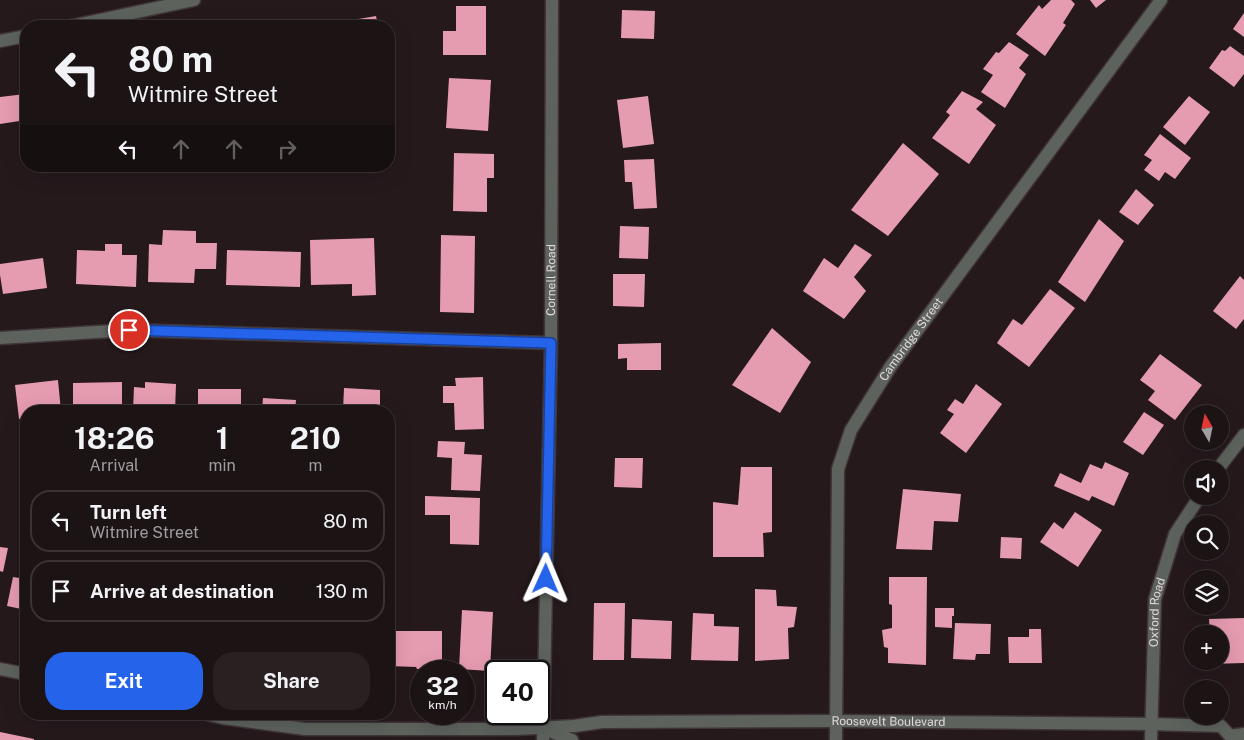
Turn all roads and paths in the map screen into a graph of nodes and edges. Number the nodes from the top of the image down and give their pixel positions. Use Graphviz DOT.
graph roads {
  1 [pos="194,0"];
  2 [pos="552,0"];
  3 [pos="1161,0"];
  4 [pos="99,20"];
  5 [pos="20,37"];
  6 [pos="0,41"];
  7 [pos="0,338"];
  8 [pos="551,343"];
  9 [pos="1244,435"];
  10 [pos="1225,460"];
  11 [pos="1194,505"];
  12 [pos="0,669"];
  13 [pos="20,673"];
  14 [pos="238,720"];
  15 [pos="837,721"];
  16 [pos="1151,724"];
  17 [pos="543,734"];
  18 [pos="1244,734"];
  19 [pos="1230,739"];
  20 [pos="572,740"];
  21 [pos="836,740"];
  22 [pos="1151,740"];
  1 -- 4 [label="street"];
  2 -- 8 [label="street, Cornell Road"];
  3 -- 15 [label="street, Cambridge Street"];
  5 -- 6 [label="street"];
  7 -- 8 [label="street"];
  8 -- 17 [label="street, Cornell Road"];
  9 -- 10 [label="street"];
  11 -- 16 [label="street, Oxford Road"];
  12 -- 13 [label="street"];
  14 -- 17 [label="street, Roosevelt Boulevard"];
  15 -- 16 [label="street, Roosevelt Boulevard"];
  15 -- 17 [label="street, Roosevelt Boulevard"];
  15 -- 21 [label="street, Cambridge Street"];
  16 -- 19 [label="street, Roosevelt Boulevard"];
  16 -- 22 [label="street, Oxford Road"];
  17 -- 20 [label="street, Roosevelt Boulevard"];
  18 -- 19 [label="street, Roosevelt Boulevard"];
}
